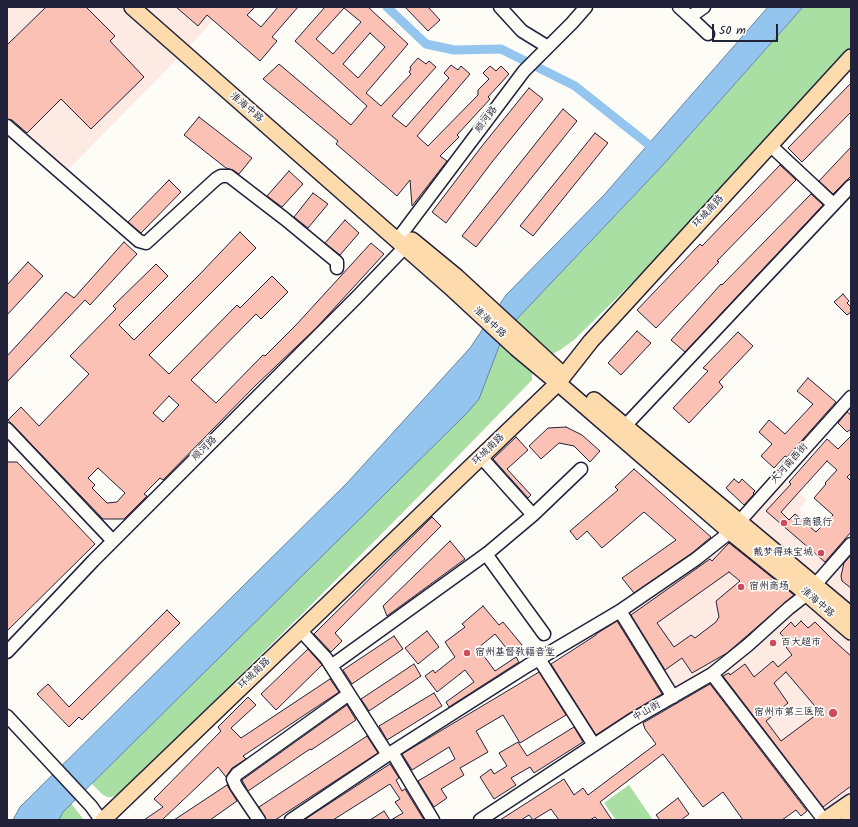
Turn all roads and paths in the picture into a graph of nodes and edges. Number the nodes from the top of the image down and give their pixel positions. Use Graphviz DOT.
graph roads {
  1 [pos="132,7"];
  2 [pos="145,7"];
  3 [pos="500,7"];
  4 [pos="586,7"];
  5 [pos="679,7"];
  6 [pos="704,7"];
  7 [pos="690,17"];
  8 [pos="708,34"];
  9 [pos="546,49"];
  10 [pos="851,57"];
  11 [pos="7,126"];
  12 [pos="770,145"];
  13 [pos="851,186"];
  14 [pos="834,204"];
  15 [pos="401,240"];
  16 [pos="337,268"];
  17 [pos="561,379"];
  18 [pos="851,397"];
  19 [pos="625,426"];
  20 [pos="7,429"];
  21 [pos="481,457"];
  22 [pos="581,469"];
  23 [pos="533,515"];
  24 [pos="735,526"];
  25 [pos="113,541"];
  26 [pos="851,544"];
  27 [pos="486,554"];
  28 [pos="811,589"];
  29 [pos="620,611"];
  30 [pos="851,615"];
  31 [pos="301,630"];
  32 [pos="851,632"];
  33 [pos="544,634"];
  34 [pos="7,652"];
  35 [pos="539,659"];
  36 [pos="331,666"];
  37 [pos="712,674"];
  38 [pos="349,694"];
  39 [pos="673,696"];
  40 [pos="7,716"];
  41 [pos="594,745"];
  42 [pos="390,753"];
  43 [pos="851,802"];
  44 [pos="851,818"];
  45 [pos="102,820"];
  46 [pos="259,820"];
  47 [pos="291,820"];
  48 [pos="433,820"];
  49 [pos="480,820"];
  50 [pos="825,820"];
  51 [pos="848,820"];
  1 -- 15 [label="main road, 淮海中路"];
  2 -- 15 [label="main road, 淮海中路"];
  3 -- 9 [label="street"];
  4 -- 9 [label="street, 顺河路"];
  5 -- 7 [label="street"];
  6 -- 7 [label="street"];
  7 -- 8 [label="street"];
  9 -- 15 [label="street, 顺河路"];
  10 -- 12 [label="main road, 环城南路"];
  11 -- 16 [label="street"];
  12 -- 14 [label="street"];
  12 -- 17 [label="main road, 环城南路"];
  13 -- 14 [label="street"];
  14 -- 19 [label="street"];
  15 -- 17 [label="main road, 淮海中路"];
  15 -- 25 [label="street, 顺河路"];
  17 -- 19 [label="main road, 淮海中路"];
  17 -- 21 [label="main road, 环城南路"];
  17 -- 24 [label="main road, 淮海中路"];
  18 -- 24 [label="street, 大河南西街"];
  19 -- 24 [label="main road, 淮海中路"];
  20 -- 25 [label="street"];
  21 -- 23 [label="street"];
  21 -- 31 [label="main road, 环城南路"];
  22 -- 23 [label="street"];
  23 -- 27 [label="street"];
  24 -- 28 [label="main road, 淮海中路"];
  24 -- 29 [label="street, 大河南西街"];
  25 -- 34 [label="street, 顺河路"];
  26 -- 28 [label="street, 中山街"];
  27 -- 33 [label="street"];
  27 -- 36 [label="street"];
  28 -- 30 [label="main road, 淮海中路"];
  28 -- 32 [label="main road, 淮海中路"];
  28 -- 37 [label="street, 中山街"];
  29 -- 35 [label="street, 大河南西街"];
  29 -- 39 [label="street"];
  31 -- 36 [label="street"];
  31 -- 45 [label="main road, 环城南路"];
  35 -- 41 [label="street"];
  35 -- 42 [label="street, 大河南西街"];
  36 -- 38 [label="street"];
  37 -- 39 [label="street, 中山街"];
  37 -- 50 [label="street"];
  38 -- 42 [label="street"];
  38 -- 46 [label="street"];
  39 -- 41 [label="street, 中山街"];
  40 -- 45 [label="street"];
  41 -- 49 [label="street, 中山街"];
  42 -- 47 [label="street, 大河南西街"];
  42 -- 48 [label="street"];
  43 -- 50 [label="main road"];
  44 -- 51 [label="main road"];
}
